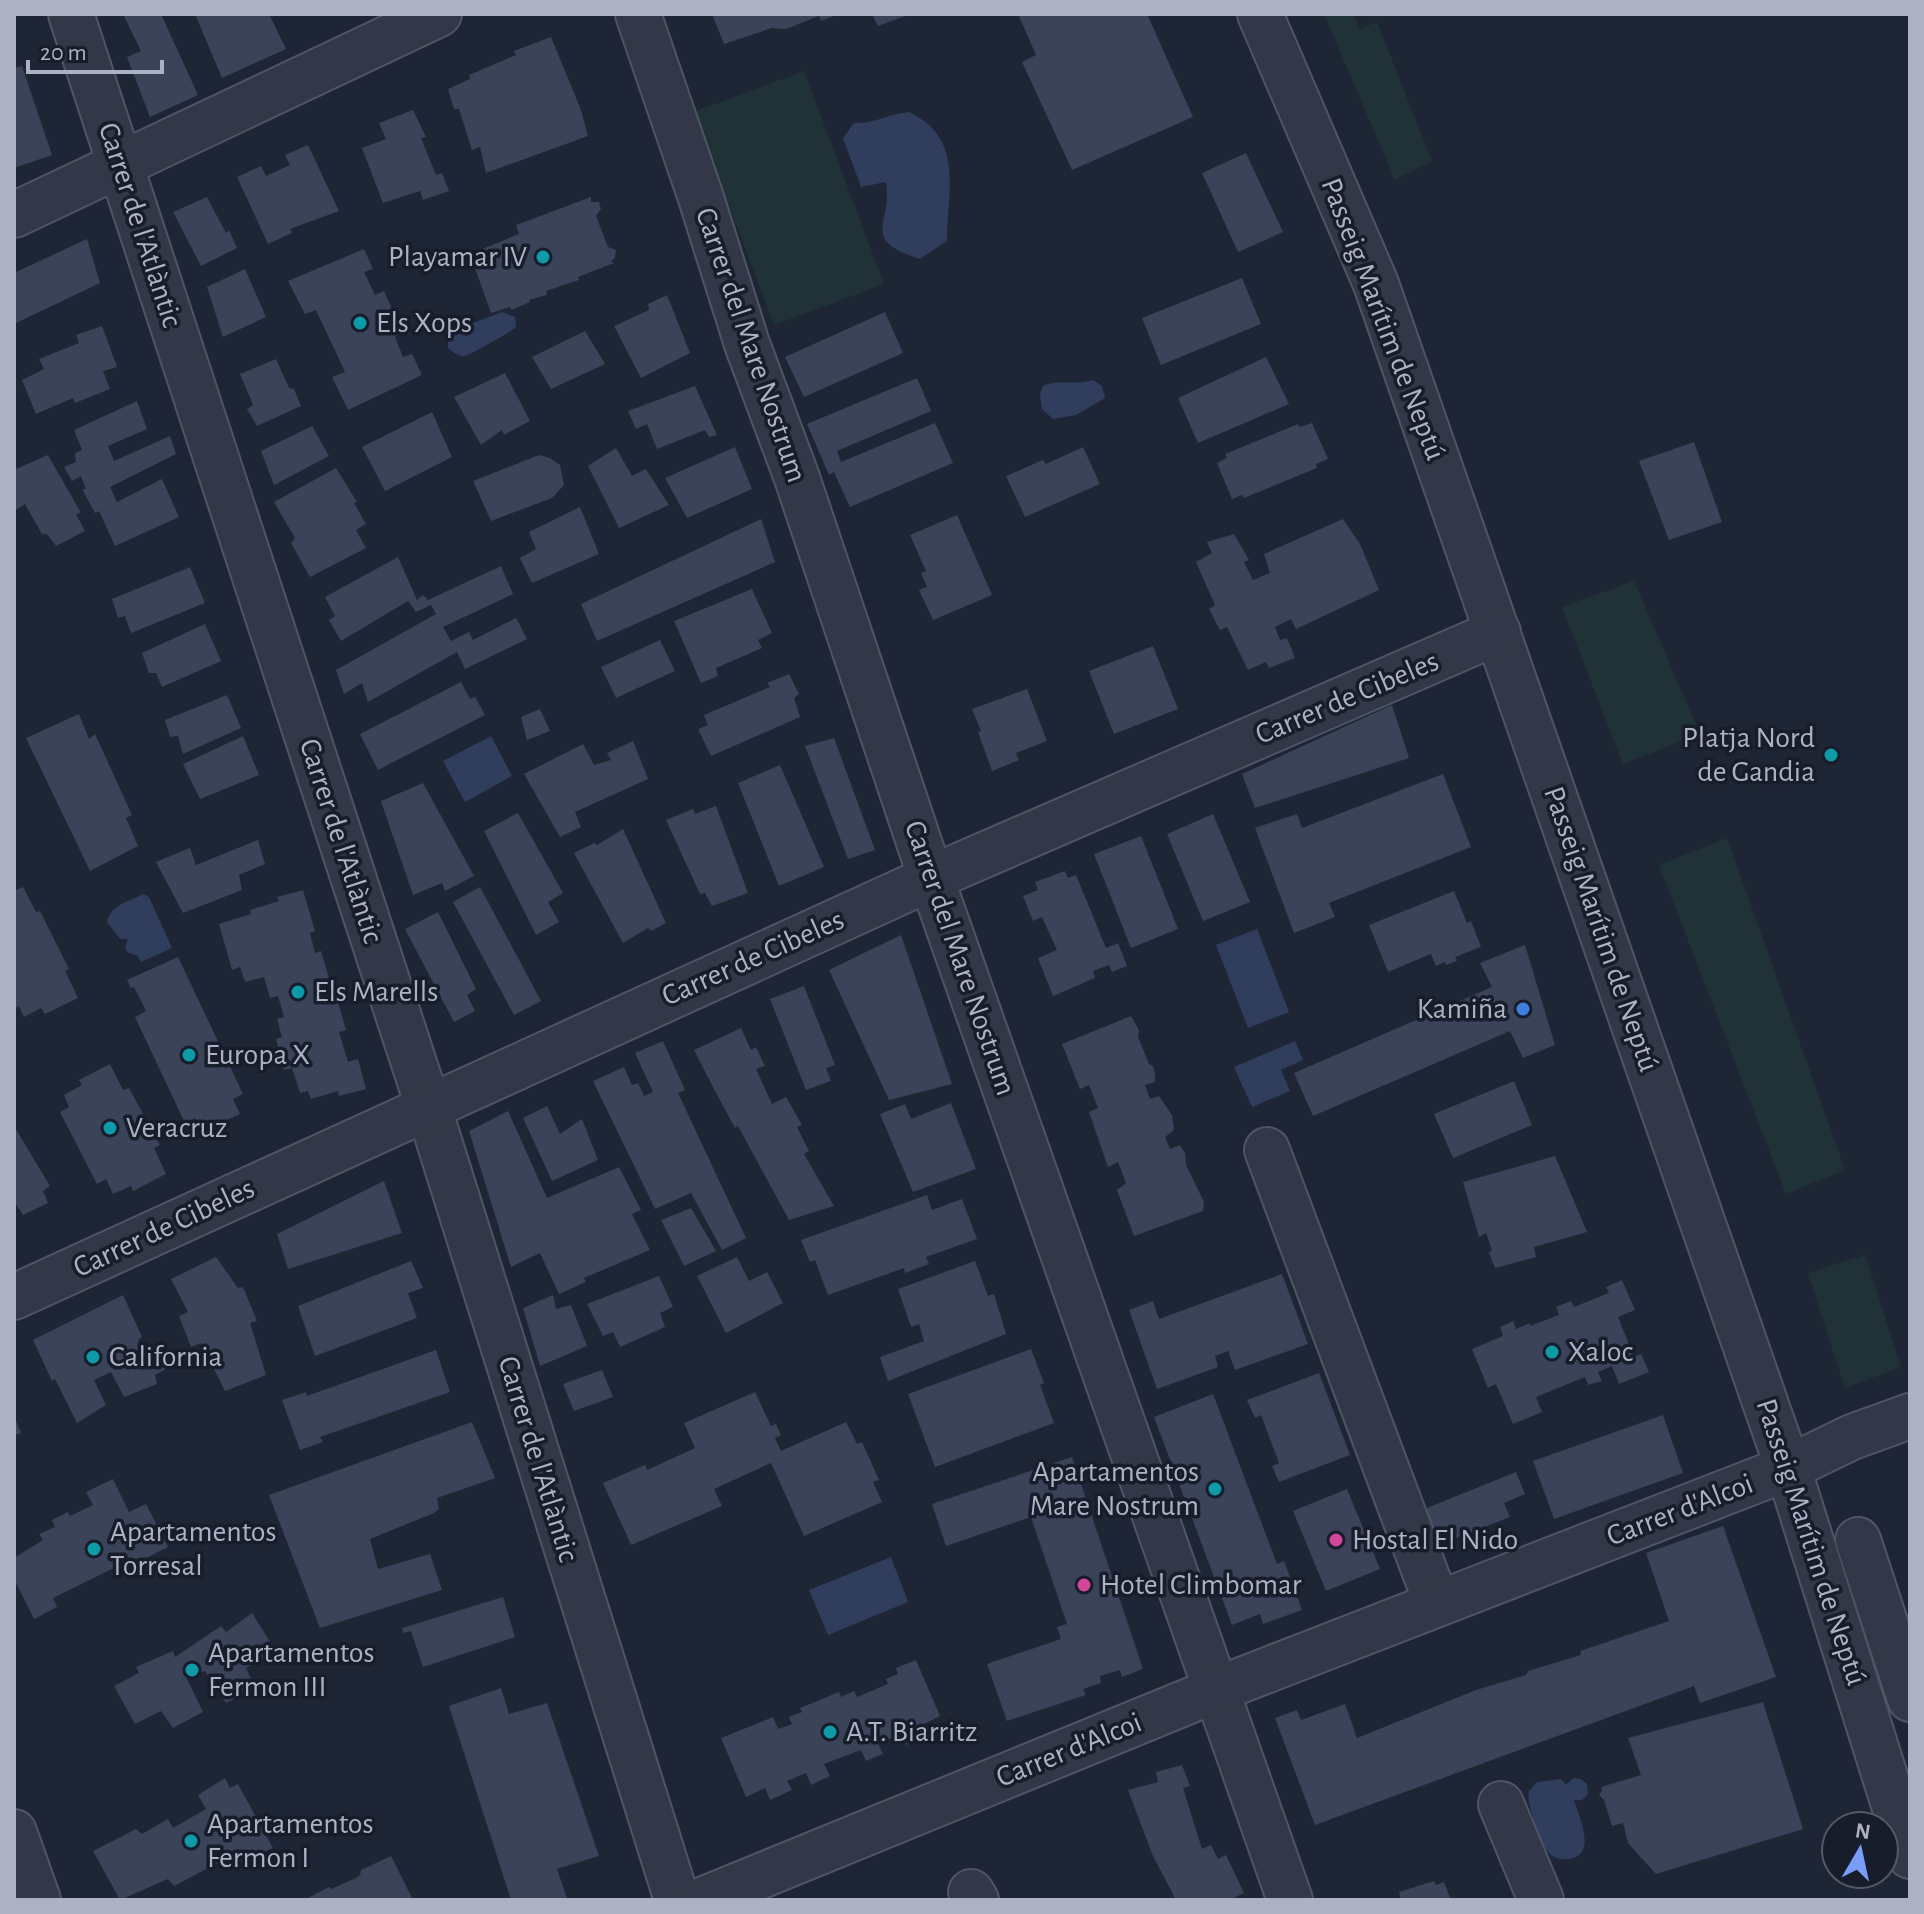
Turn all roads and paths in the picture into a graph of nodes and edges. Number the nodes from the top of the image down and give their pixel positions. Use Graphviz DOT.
graph roads {
  1 [pos="71,14"];
  2 [pos="439,14"];
  3 [pos="638,14"];
  4 [pos="1260,14"];
  5 [pos="120,164"];
  6 [pos="14,215"];
  7 [pos="1498,632"];
  8 [pos="931,878"];
  9 [pos="428,1106"];
  10 [pos="1267,1150"];
  11 [pos="14,1297"];
  12 [pos="1910,1416"];
  13 [pos="1788,1468"];
  14 [pos="1858,1540"];
  15 [pos="1437,1604"];
  16 [pos="1216,1690"];
  17 [pos="1910,1699"];
  18 [pos="1867,1717"];
  19 [pos="1910,1749"];
  20 [pos="1501,1804"];
  21 [pos="14,1832"];
  22 [pos="1910,1856"];
  23 [pos="38,1900"];
  24 [pos="677,1900"];
  25 [pos="702,1900"];
  26 [pos="1290,1900"];
  27 [pos="1541,1900"];
  1 -- 5 [label="street, Carrer de l'Atlàntic"];
  2 -- 5 [label="street"];
  3 -- 8 [label="street, Carrer del Mare Nostrum"];
  4 -- 7 [label="street, Passeig Marítim de Neptú"];
  5 -- 6 [label="street"];
  5 -- 9 [label="street, Carrer de l'Atlàntic"];
  7 -- 8 [label="street, Carrer de Cibeles"];
  7 -- 13 [label="street, Passeig Marítim de Neptú"];
  8 -- 9 [label="street, Carrer de Cibeles"];
  8 -- 16 [label="street, Carrer del Mare Nostrum"];
  9 -- 11 [label="street, Carrer de Cibeles"];
  9 -- 24 [label="street, Carrer de l'Atlàntic"];
  10 -- 15 [label="street"];
  12 -- 13 [label="street, Carrer d'Alcoi"];
  13 -- 15 [label="street, Carrer d'Alcoi"];
  13 -- 18 [label="street, Passeig Marítim de Neptú"];
  14 -- 17 [label="street"];
  15 -- 16 [label="street, Carrer d'Alcoi"];
  16 -- 25 [label="street, Carrer d'Alcoi"];
  16 -- 26 [label="street, Carrer del Mare Nostrum"];
  18 -- 19 [label="street"];
  18 -- 22 [label="street, Passeig Marítim de Neptú"];
  20 -- 27 [label="street"];
  21 -- 23 [label="street"];
}
